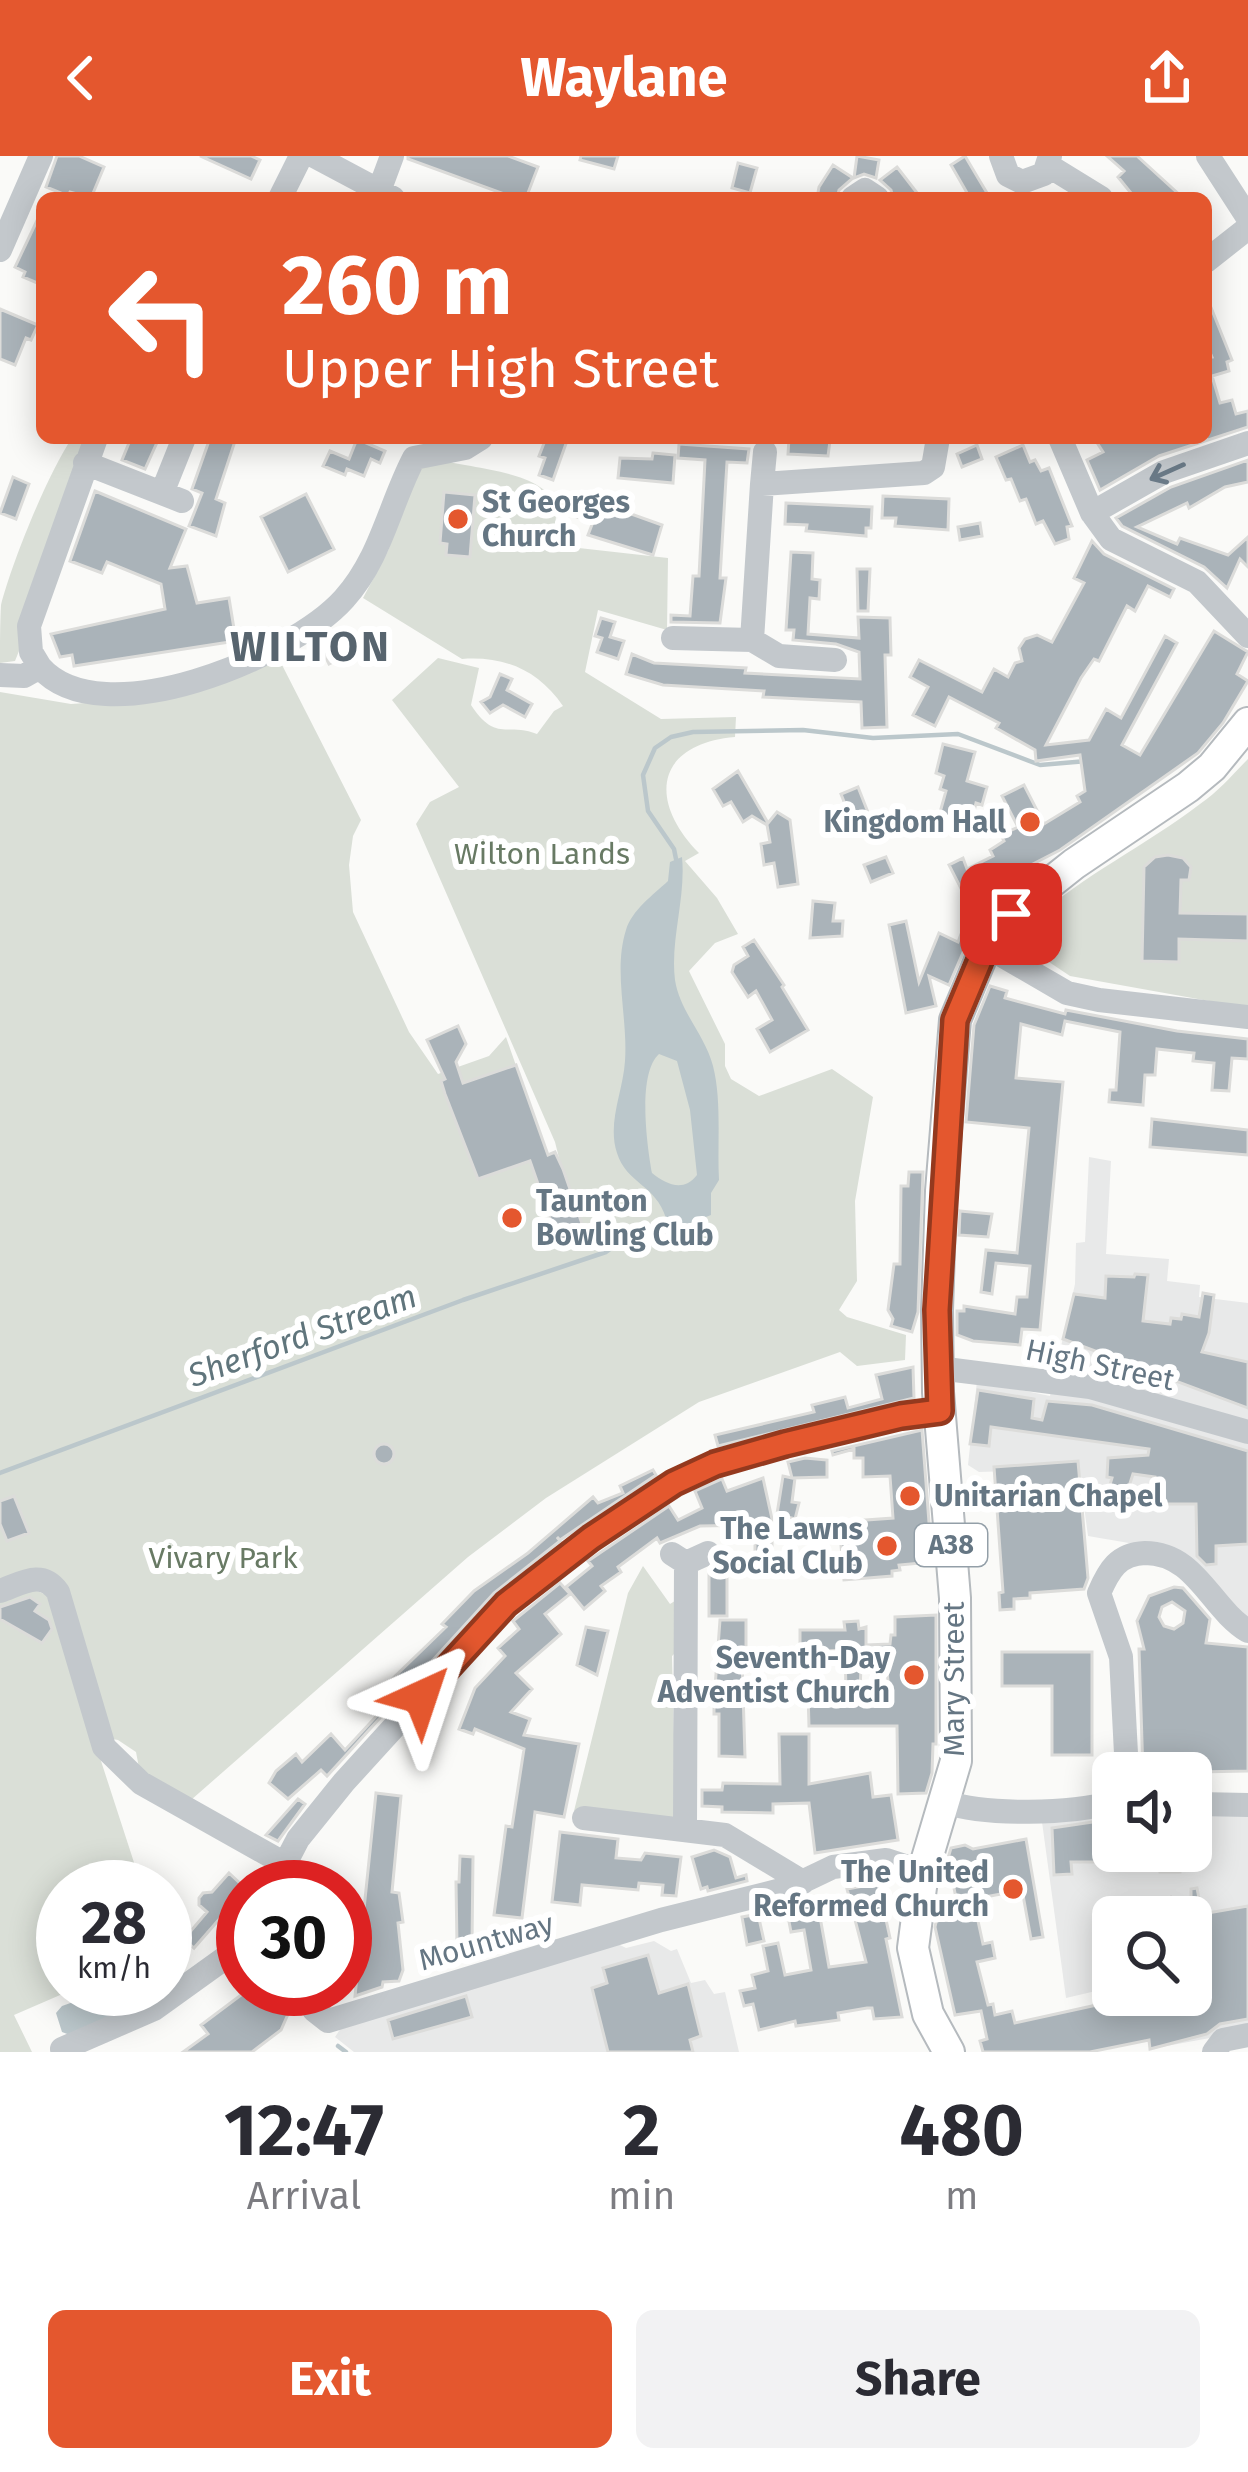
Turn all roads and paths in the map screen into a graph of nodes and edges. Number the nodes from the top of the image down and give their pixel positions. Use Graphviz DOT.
graph roads {
  1 [pos="41,156"];
  2 [pos="302,156"];
  3 [pos="314,156"];
  4 [pos="392,156"];
  5 [pos="1001,156"];
  6 [pos="1208,156"];
  7 [pos="1049,161"];
  8 [pos="283,192"];
  9 [pos="382,192"];
  10 [pos="386,192"];
  11 [pos="1093,192"];
  12 [pos="1248,218"];
  13 [pos="1248,228"];
  14 [pos="0,250"];
  15 [pos="1212,256"];
  16 [pos="1248,443"];
  17 [pos="93,444"];
  18 [pos="183,444"];
  19 [pos="471,444"];
  20 [pos="937,444"];
  21 [pos="1063,444"];
  22 [pos="765,452"];
  23 [pos="85,463"];
  24 [pos="762,484"];
  25 [pos="1092,513"];
  26 [pos="1248,636"];
  27 [pos="673,638"];
  28 [pos="752,640"];
  29 [pos="835,660"];
  30 [pos="40,668"];
  31 [pos="0,675"];
  32 [pos="1248,723"];
  33 [pos="986,946"];
  34 [pos="1248,1017"];
  35 [pos="938,1368"];
  36 [pos="940,1411"];
  37 [pos="1248,1432"];
  38 [pos="688,1556"];
  39 [pos="0,1592"];
  40 [pos="1248,1630"];
  41 [pos="1126,1752"];
  42 [pos="945,1802"];
  43 [pos="1092,1804"];
  44 [pos="1212,1804"];
  45 [pos="1248,1805"];
  46 [pos="584,1818"];
  47 [pos="685,1829"];
  48 [pos="261,1860"];
  49 [pos="290,1860"];
  50 [pos="923,1873"];
  51 [pos="802,1882"];
  52 [pos="372,2008"];
  53 [pos="124,2016"];
  54 [pos="1248,2036"];
  55 [pos="62,2049"];
  56 [pos="949,2052"];
  57 [pos="1214,2052"];
  1 -- 14 [label="street"];
  2 -- 8 [label="street"];
  3 -- 9 [label="street"];
  4 -- 10 [label="street"];
  5 -- 7 [label="street"];
  6 -- 12 [label="street"];
  7 -- 11 [label="street"];
  13 -- 15 [label="street"];
  16 -- 25 [label="street, one-way"];
  17 -- 23 [label="street"];
  18 -- 23 [label="street"];
  19 -- 30 [label="street"];
  20 -- 24 [label="street"];
  21 -- 25 [label="street"];
  22 -- 24 [label="street"];
  23 -- 30 [label="street"];
  24 -- 28 [label="street"];
  25 -- 26 [label="street"];
  27 -- 28 [label="street"];
  28 -- 29 [label="street"];
  30 -- 31 [label="street"];
  32 -- 33 [label="main road, A38"];
  33 -- 34 [label="street"];
  33 -- 35 [label="main road, A38"];
  35 -- 36 [label="main road, A38"];
  35 -- 37 [label="street, High Street"];
  36 -- 42 [label="main road, Mary Street / A38"];
  36 -- 49 [label="street"];
  38 -- 47 [label="street"];
  39 -- 48 [label="street"];
  40 -- 41 [label="street"];
  42 -- 43 [label="street"];
  42 -- 50 [label="main road, A38"];
  44 -- 45 [label="street"];
  46 -- 47 [label="street"];
  47 -- 51 [label="street"];
  50 -- 51 [label="street, Mountway"];
  50 -- 56 [label="main road, A38"];
  51 -- 52 [label="street, Mountway"];
  53 -- 55 [label="street"];
  54 -- 57 [label="street"];
}
